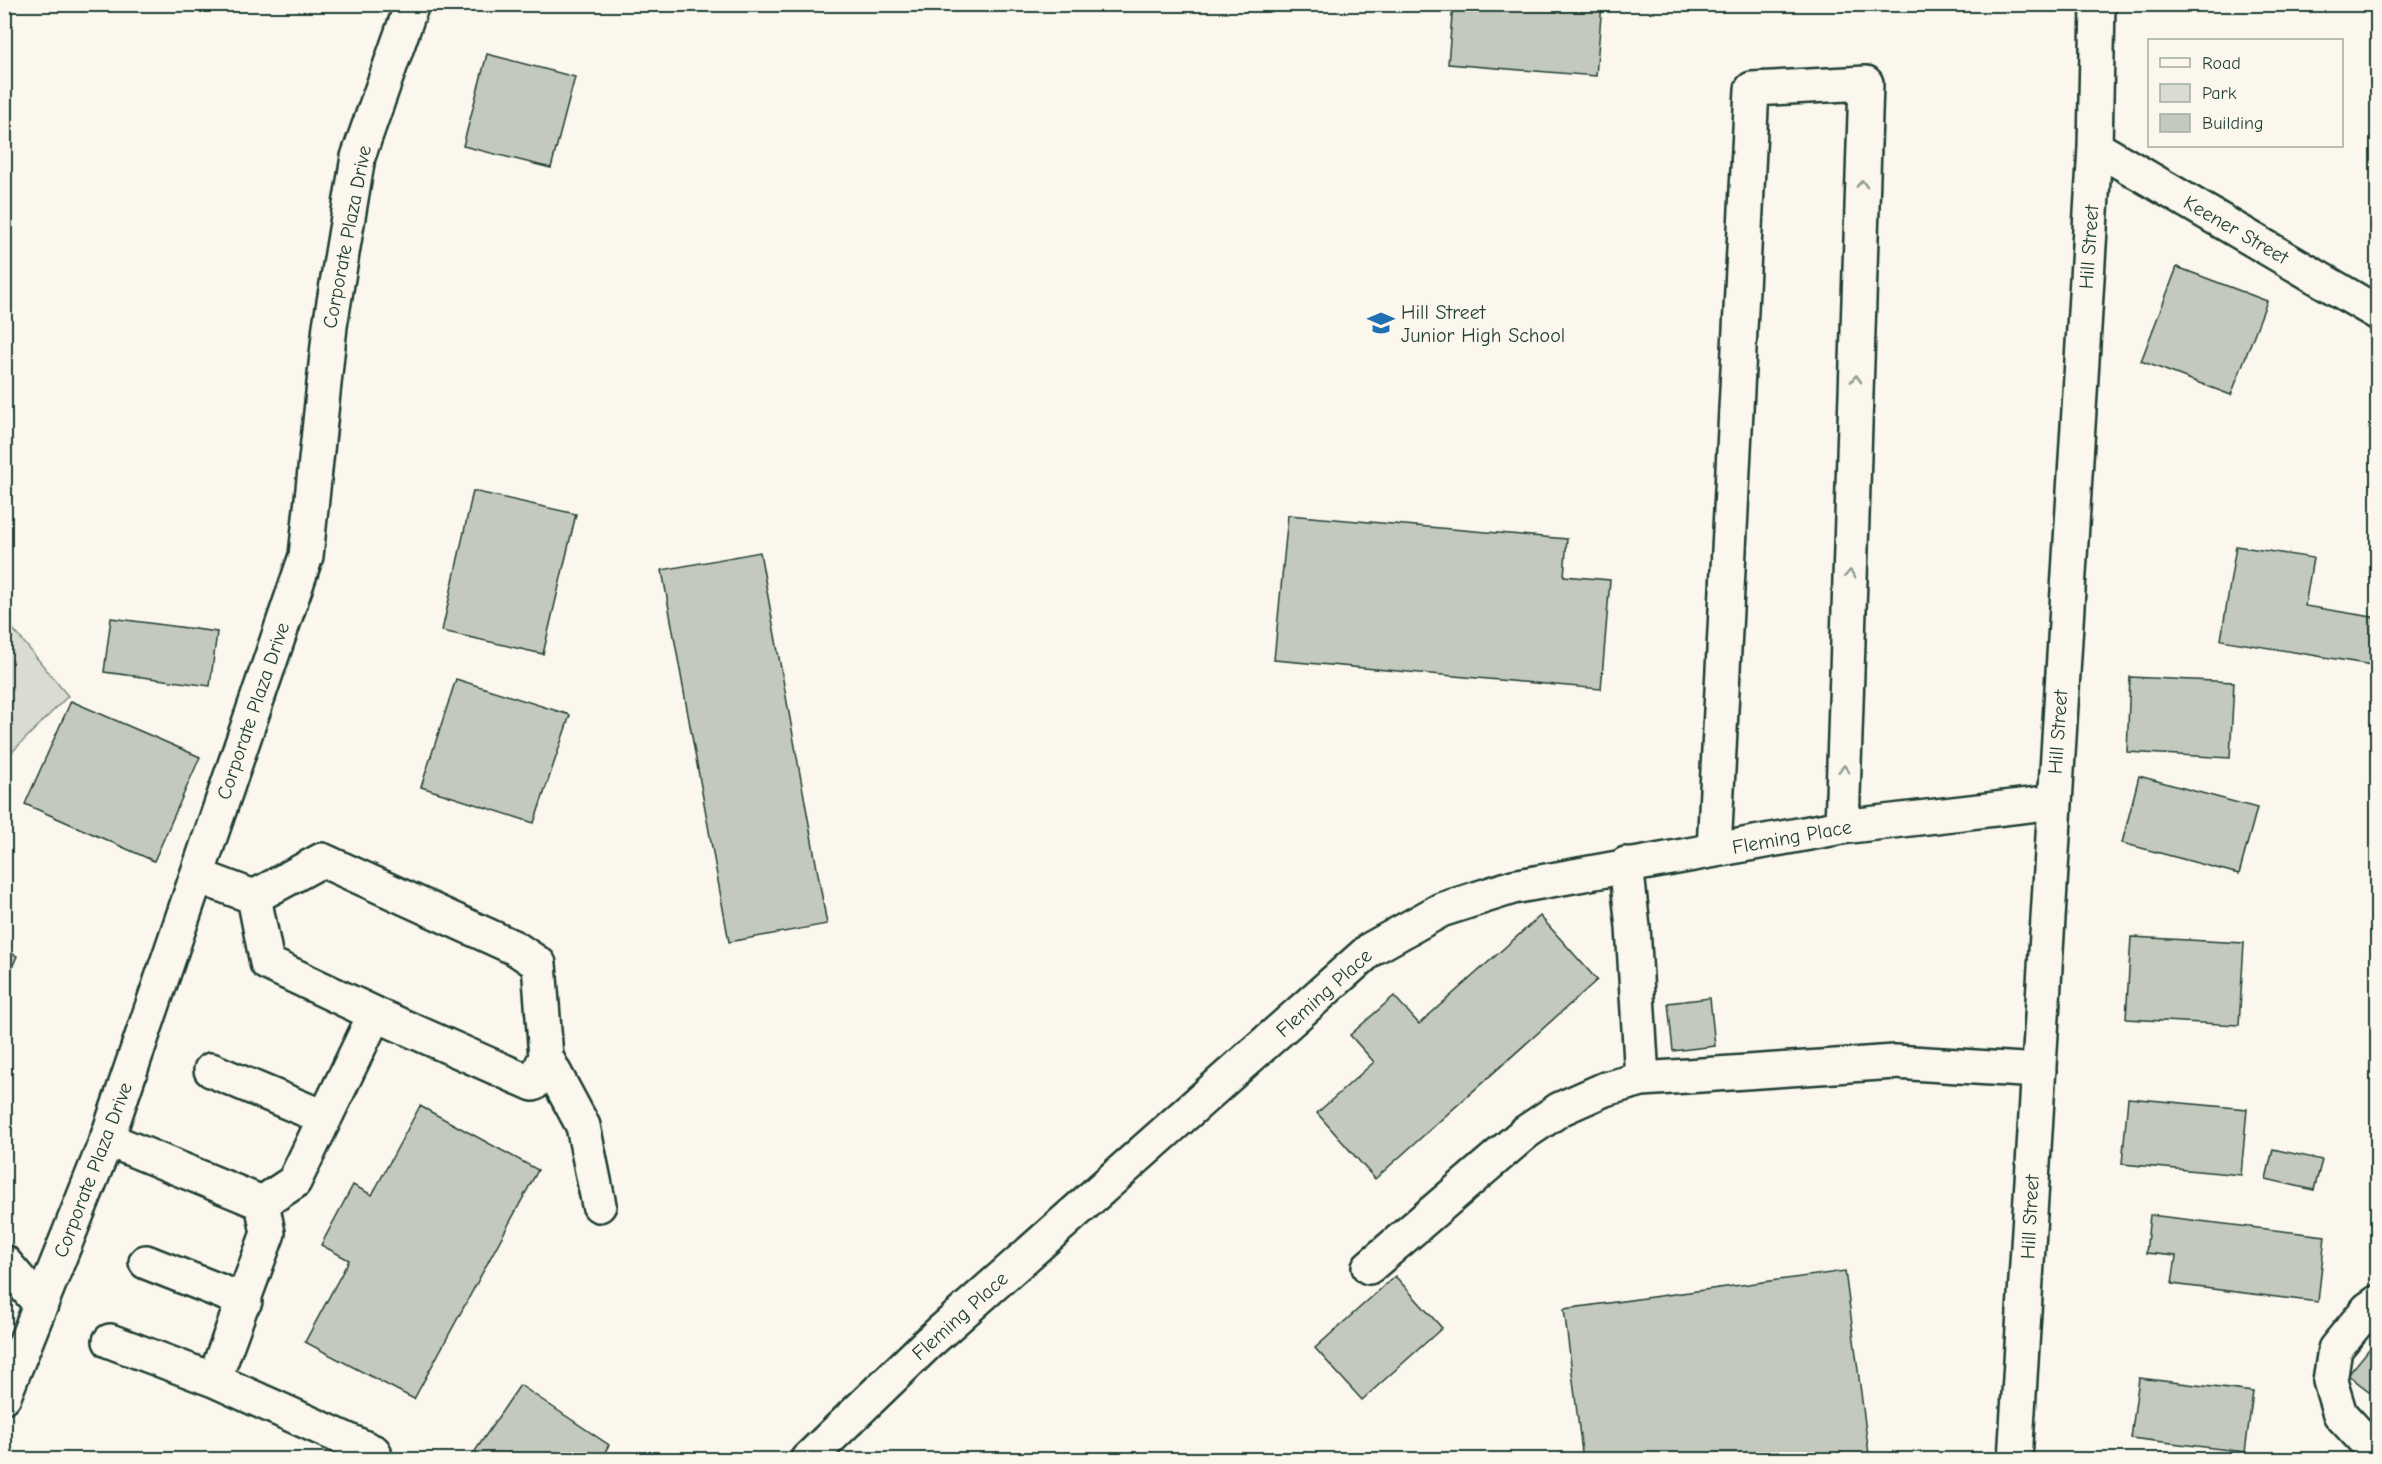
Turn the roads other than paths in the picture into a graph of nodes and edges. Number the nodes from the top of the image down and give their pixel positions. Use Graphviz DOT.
graph roads {
  1 [pos="412,4"];
  2 [pos="2098,4"];
  3 [pos="2095,147"];
  4 [pos="2378,312"];
  5 [pos="2054,802"];
  6 [pos="1842,827"];
  7 [pos="1714,850"];
  8 [pos="1626,864"];
  9 [pos="198,876"];
  10 [pos="254,897"];
  11 [pos="375,1014"];
  12 [pos="546,1057"];
  13 [pos="211,1070"];
  14 [pos="2039,1071"];
  15 [pos="1642,1079"];
  16 [pos="323,1118"];
  17 [pos="106,1138"];
  18 [pos="262,1203"];
  19 [pos="599,1205"];
  20 [pos="4,1262"];
  21 [pos="146,1262"];
  22 [pos="1369,1267"];
  23 [pos="245,1300"];
  24 [pos="2378,1302"];
  25 [pos="41,1305"];
  26 [pos="110,1341"];
  27 [pos="214,1380"];
  28 [pos="4,1396"];
  29 [pos="374,1452"];
  30 [pos="2378,1455"];
  31 [pos="807,1460"];
  32 [pos="2015,1460"];
  1 -- 9 [label="street, Corporate Plaza Drive"];
  2 -- 3 [label="street, Hill Street"];
  3 -- 4 [label="street, Keener Street"];
  3 -- 5 [label="street, Hill Street"];
  5 -- 6 [label="street, Fleming Place"];
  5 -- 14 [label="street, Hill Street"];
  6 -- 7 [label="street, Fleming Place"];
  6 -- 7 [label="street, one-way"];
  7 -- 8 [label="street, Fleming Place"];
  8 -- 15 [label="street"];
  8 -- 31 [label="street, Fleming Place"];
  9 -- 10 [label="street"];
  9 -- 17 [label="street, Corporate Plaza Drive"];
  10 -- 11 [label="street"];
  10 -- 12 [label="street"];
  11 -- 12 [label="street"];
  11 -- 16 [label="street"];
  12 -- 19 [label="street"];
  13 -- 16 [label="street"];
  14 -- 15 [label="street"];
  14 -- 32 [label="street, Hill Street"];
  15 -- 22 [label="street"];
  16 -- 18 [label="street"];
  17 -- 18 [label="street"];
  17 -- 25 [label="street, Corporate Plaza Drive"];
  18 -- 23 [label="street"];
  20 -- 25 [label="street"];
  21 -- 23 [label="street"];
  23 -- 27 [label="street"];
  24 -- 30 [label="street"];
  25 -- 28 [label="street, Corporate Plaza Drive"];
  26 -- 27 [label="street"];
  27 -- 29 [label="street"];
}
